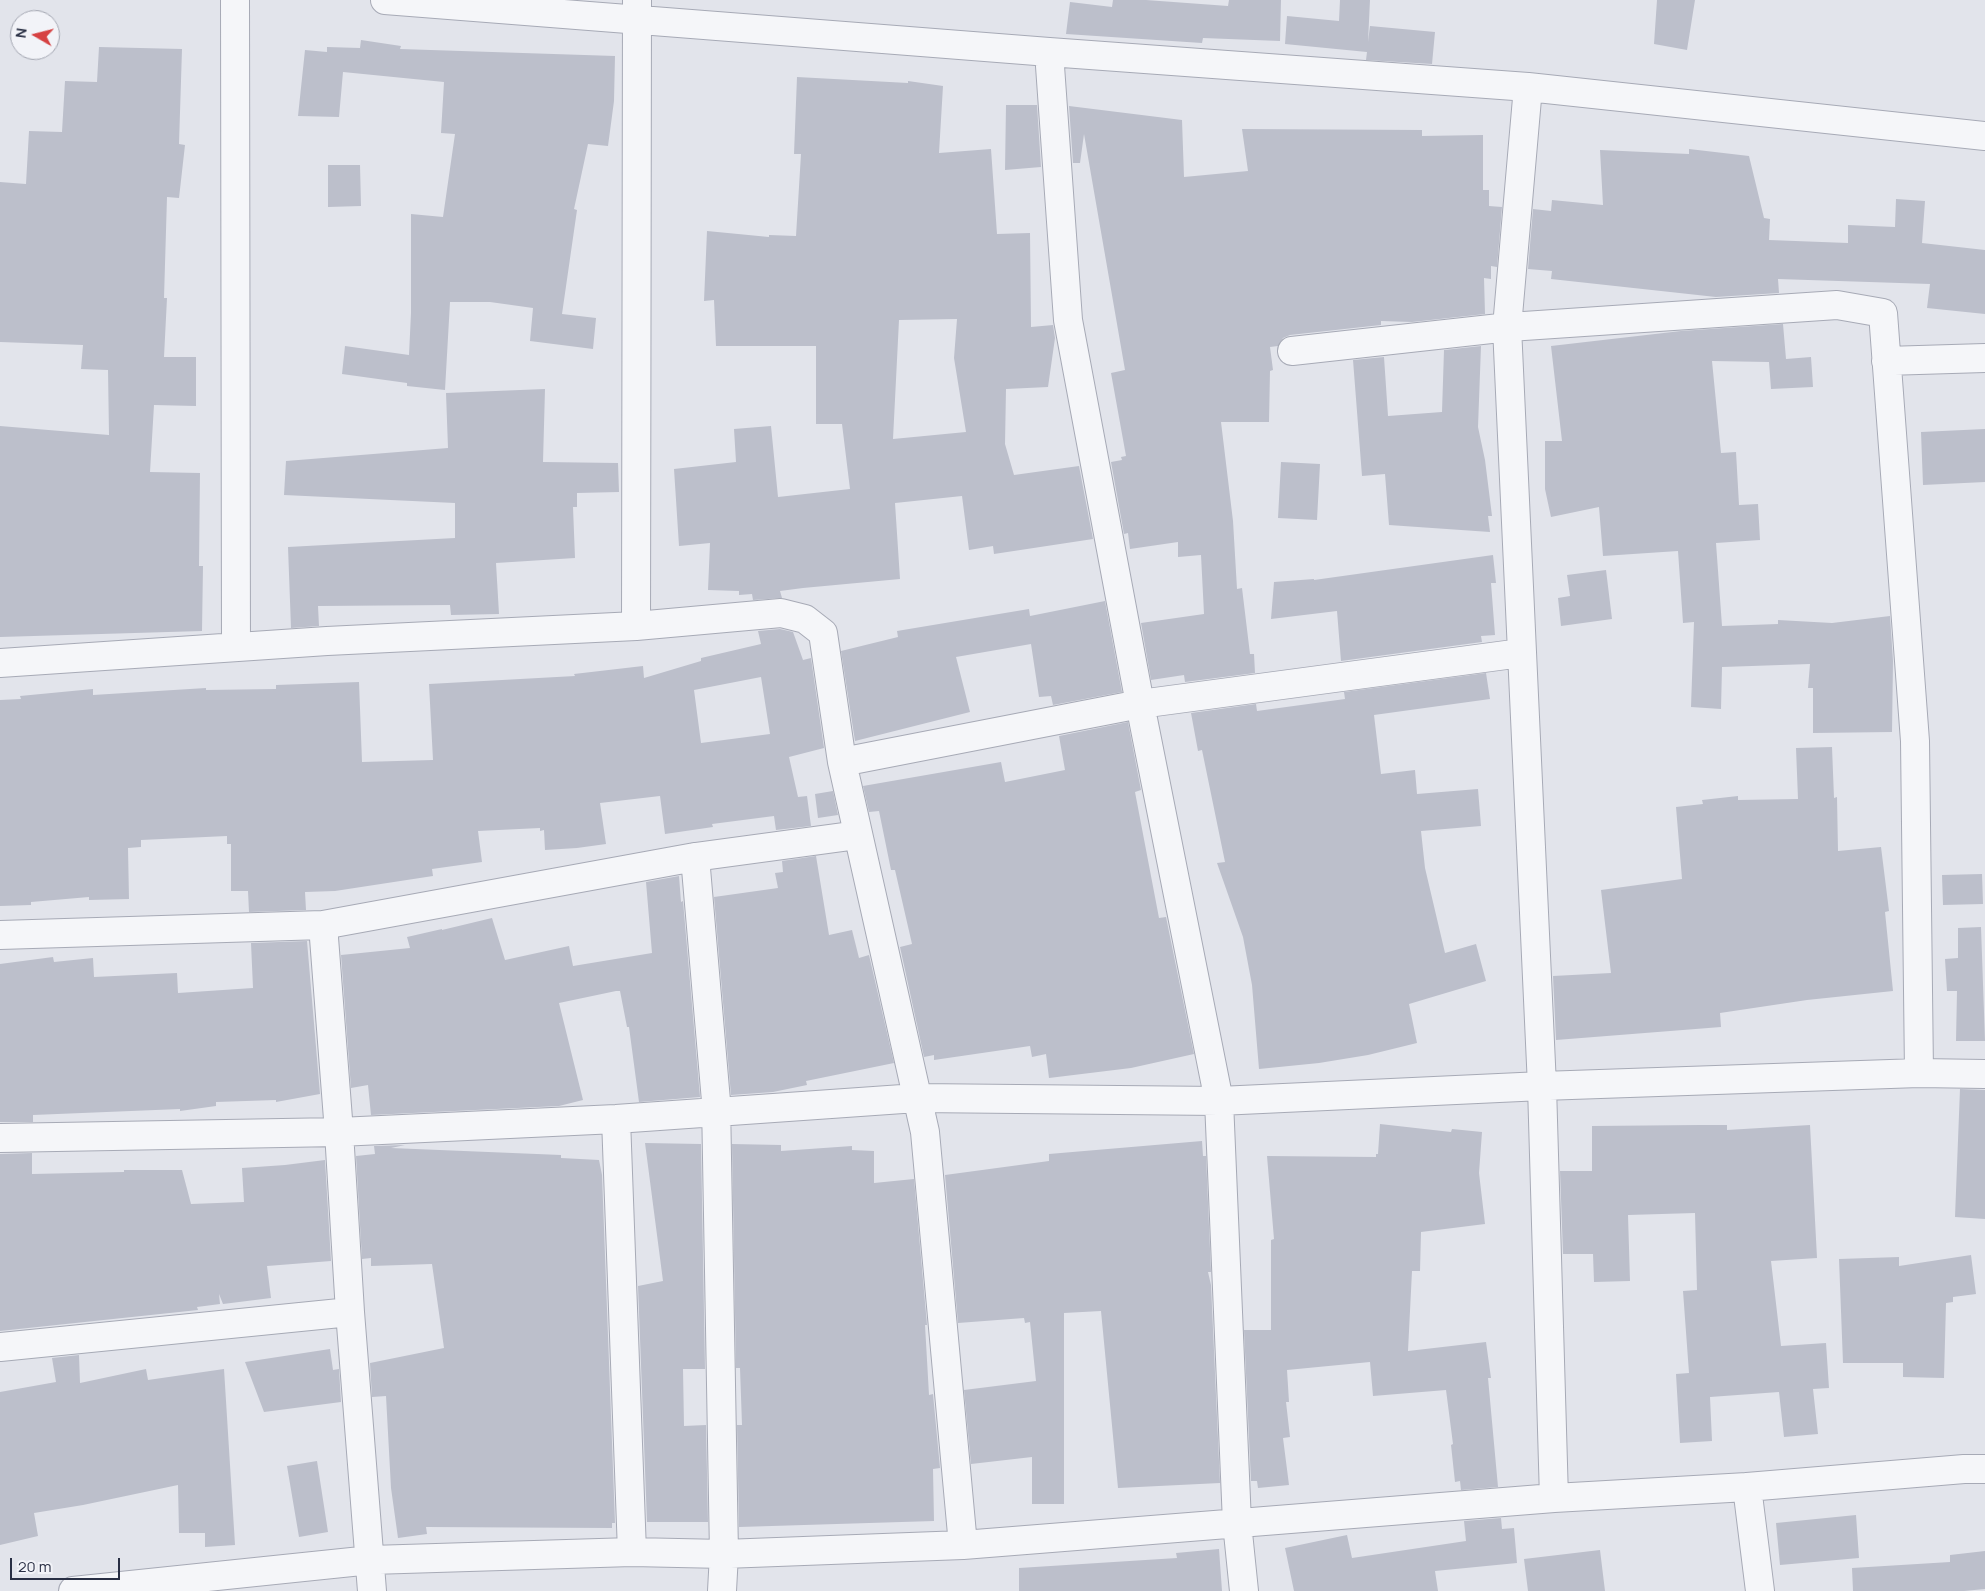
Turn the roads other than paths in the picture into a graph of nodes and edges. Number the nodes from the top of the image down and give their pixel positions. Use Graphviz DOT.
graph roads {
  1 [pos="235,0"];
  2 [pos="385,0"];
  3 [pos="637,10"];
  4 [pos="1049,52"];
  5 [pos="1528,87"];
  6 [pos="1985,136"];
  7 [pos="1507,327"];
  8 [pos="1292,350"];
  9 [pos="1985,358"];
  10 [pos="1886,361"];
  11 [pos="636,626"];
  12 [pos="236,646"];
  13 [pos="1522,653"];
  14 [pos="0,663"];
  15 [pos="1140,704"];
  16 [pos="842,762"];
  17 [pos="858,835"];
  18 [pos="696,857"];
  19 [pos="324,926"];
  20 [pos="0,935"];
  21 [pos="1919,1073"];
  22 [pos="1985,1074"];
  23 [pos="1542,1086"];
  24 [pos="917,1098"];
  25 [pos="1219,1101"];
  26 [pos="716,1113"];
  27 [pos="616,1119"];
  28 [pos="339,1132"];
  29 [pos="0,1138"];
  30 [pos="350,1312"];
  31 [pos="0,1348"];
  32 [pos="1985,1469"];
  33 [pos="1746,1487"];
  34 [pos="1554,1498"];
  35 [pos="1237,1523"];
  36 [pos="963,1546"];
  37 [pos="632,1552"];
  38 [pos="724,1554"];
  39 [pos="371,1560"];
  40 [pos="73,1591"];
  41 [pos="372,1591"];
  42 [pos="722,1591"];
  43 [pos="1244,1591"];
  44 [pos="1760,1591"];
  1 -- 12 [label="street"];
  2 -- 3 [label="street"];
  3 -- 4 [label="street"];
  3 -- 11 [label="street"];
  4 -- 5 [label="street"];
  4 -- 15 [label="street"];
  5 -- 6 [label="street"];
  5 -- 7 [label="street"];
  7 -- 8 [label="street"];
  7 -- 10 [label="street"];
  7 -- 13 [label="street"];
  9 -- 10 [label="street"];
  10 -- 21 [label="street"];
  11 -- 12 [label="street"];
  11 -- 16 [label="street"];
  12 -- 14 [label="street"];
  13 -- 15 [label="street"];
  13 -- 23 [label="street"];
  15 -- 16 [label="street"];
  15 -- 25 [label="street"];
  16 -- 17 [label="street"];
  17 -- 18 [label="street"];
  17 -- 24 [label="street"];
  18 -- 19 [label="street"];
  18 -- 26 [label="street"];
  19 -- 20 [label="street"];
  19 -- 28 [label="street"];
  21 -- 22 [label="street"];
  21 -- 23 [label="street"];
  23 -- 25 [label="street"];
  23 -- 34 [label="street"];
  24 -- 25 [label="street"];
  24 -- 26 [label="street"];
  24 -- 36 [label="street"];
  25 -- 35 [label="street"];
  26 -- 27 [label="street"];
  26 -- 38 [label="street"];
  27 -- 28 [label="street"];
  27 -- 37 [label="street"];
  28 -- 29 [label="street"];
  28 -- 30 [label="street"];
  30 -- 31 [label="street"];
  30 -- 39 [label="street"];
  32 -- 33 [label="street"];
  33 -- 34 [label="street"];
  33 -- 44 [label="street"];
  34 -- 35 [label="street"];
  35 -- 36 [label="street"];
  35 -- 43 [label="street"];
  36 -- 38 [label="street"];
  37 -- 38 [label="street"];
  37 -- 39 [label="street"];
  38 -- 42 [label="street"];
  39 -- 40 [label="street"];
  39 -- 41 [label="street"];
}
